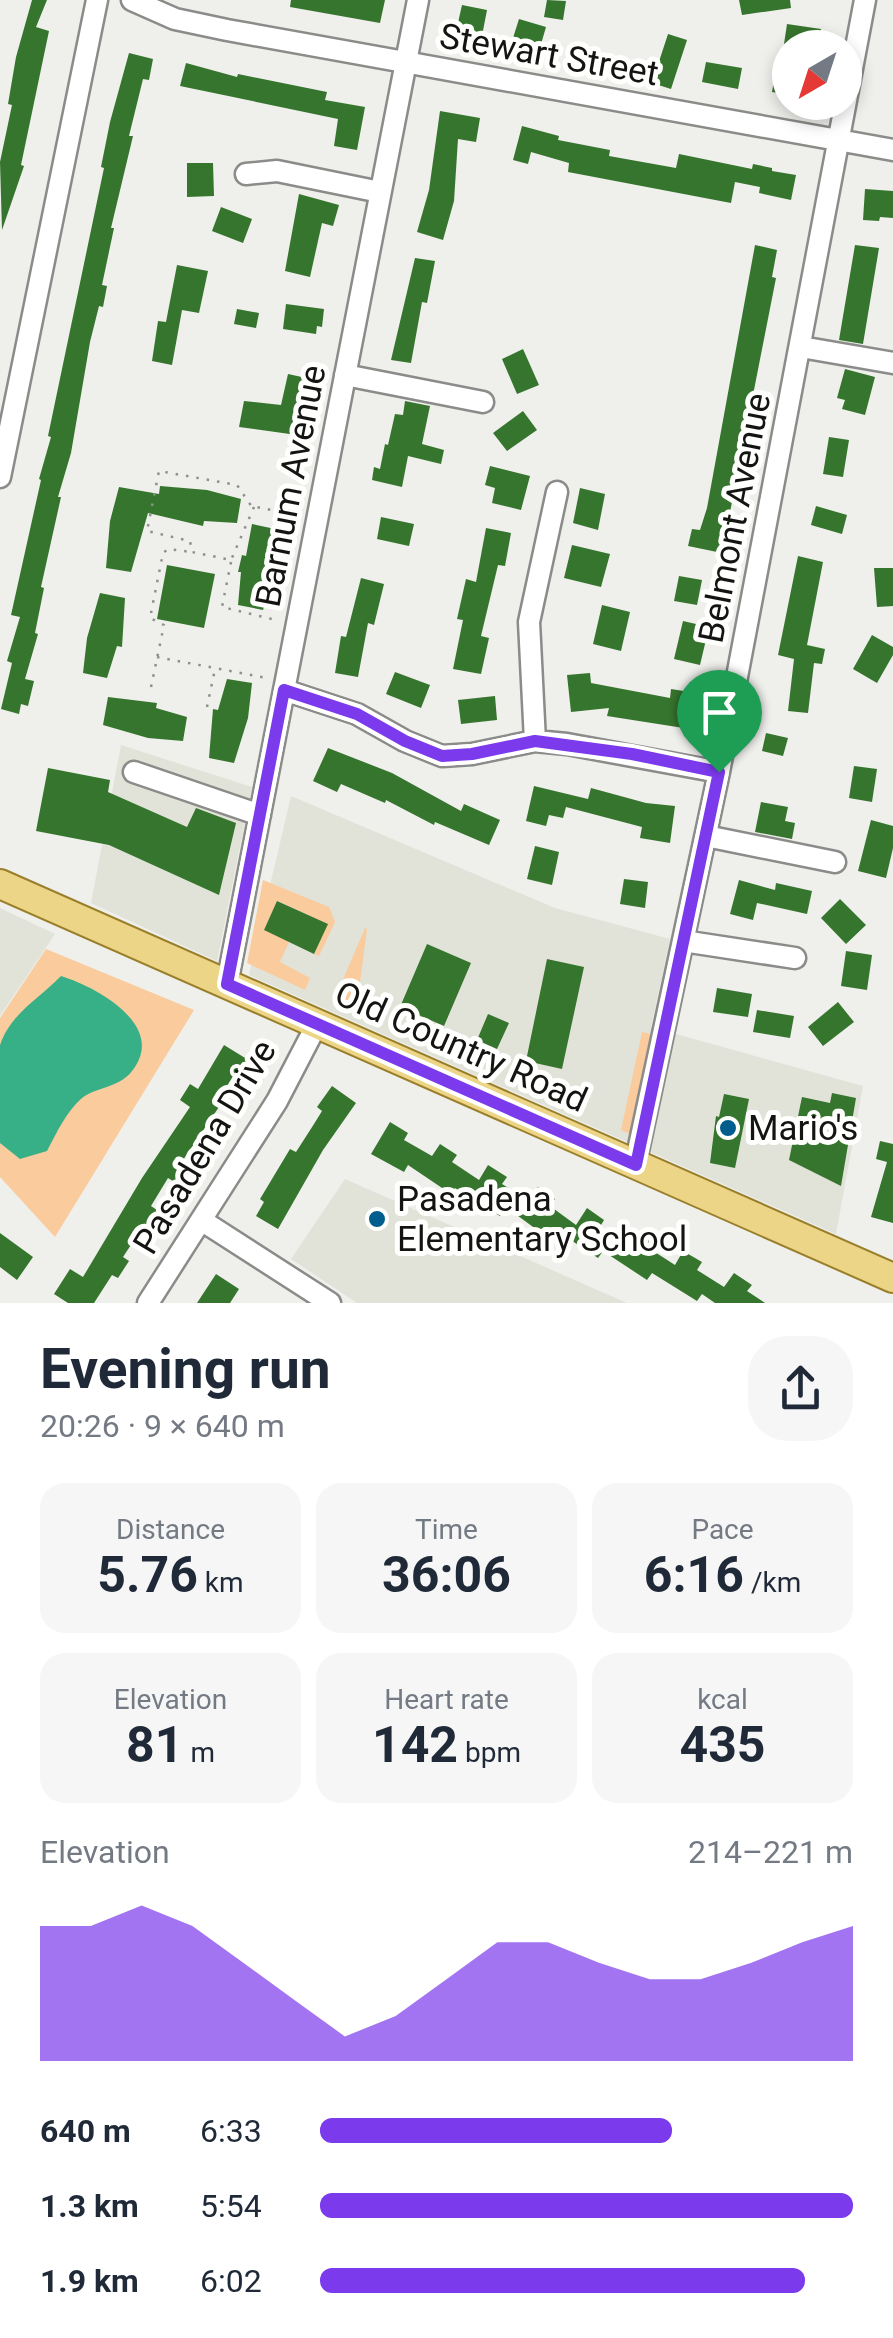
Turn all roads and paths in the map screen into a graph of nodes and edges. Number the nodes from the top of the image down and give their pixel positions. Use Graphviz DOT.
graph roads {
  1 [pos="97,0"];
  2 [pos="132,0"];
  3 [pos="418,0"];
  4 [pos="865,0"];
  5 [pos="406,62"];
  6 [pos="840,141"];
  7 [pos="893,150"];
  8 [pos="246,174"];
  9 [pos="380,192"];
  10 [pos="801,347"];
  11 [pos="893,363"];
  12 [pos="345,375"];
  13 [pos="484,402"];
  14 [pos="0,477"];
  15 [pos="556,492"];
  16 [pos="254,507"];
  17 [pos="309,517"];
  18 [pos="192,552"];
  19 [pos="231,560"];
  20 [pos="289,622"];
  21 [pos="157,657"];
  22 [pos="215,668"];
  23 [pos="281,685"];
  24 [pos="151,686"];
  25 [pos="208,708"];
  26 [pos="535,741"];
  27 [pos="134,772"];
  28 [pos="719,772"];
  29 [pos="260,814"];
  30 [pos="706,836"];
  31 [pos="835,862"];
  32 [pos="0,884"];
  33 [pos="684,941"];
  34 [pos="795,958"];
  35 [pos="227,984"];
  36 [pos="317,1024"];
  37 [pos="636,1165"];
  38 [pos="201,1220"];
  39 [pos="893,1278"];
  40 [pos="148,1303"];
  41 [pos="330,1303"];
  1 -- 14 [label="street"];
  2 -- 5 [label="street, Stewart Street"];
  3 -- 5 [label="street, Barnum Avenue"];
  4 -- 6 [label="street, Belmont Avenue"];
  5 -- 6 [label="street, Stewart Street"];
  5 -- 9 [label="street, Barnum Avenue"];
  6 -- 7 [label="street, Stewart Street"];
  6 -- 10 [label="street, Belmont Avenue"];
  8 -- 9 [label="street"];
  9 -- 12 [label="street, Barnum Avenue"];
  10 -- 11 [label="street"];
  10 -- 28 [label="street, Belmont Avenue"];
  12 -- 13 [label="street"];
  12 -- 23 [label="street, Barnum Avenue"];
  15 -- 26 [label="street"];
  16 -- 17 [label="path"];
  16 -- 18 [label="path"];
  16 -- 19 [label="path"];
  18 -- 19 [label="path"];
  18 -- 21 [label="path"];
  19 -- 20 [label="path"];
  21 -- 22 [label="path"];
  21 -- 24 [label="path"];
  22 -- 23 [label="path"];
  22 -- 25 [label="path"];
  23 -- 26 [label="street"];
  23 -- 29 [label="street, Barnum Avenue"];
  26 -- 28 [label="street"];
  27 -- 29 [label="street"];
  28 -- 30 [label="street, Belmont Avenue"];
  29 -- 35 [label="street, Barnum Avenue"];
  30 -- 31 [label="street"];
  30 -- 33 [label="street, Belmont Avenue"];
  32 -- 35 [label="main road, Old Country Road"];
  33 -- 34 [label="street"];
  33 -- 37 [label="street, Belmont Avenue"];
  35 -- 36 [label="main road, Old Country Road"];
  36 -- 37 [label="main road, Old Country Road"];
  36 -- 38 [label="street, Pasadena Drive"];
  37 -- 39 [label="main road, Old Country Road"];
  38 -- 40 [label="street, Pasadena Drive"];
  38 -- 41 [label="street"];
}
